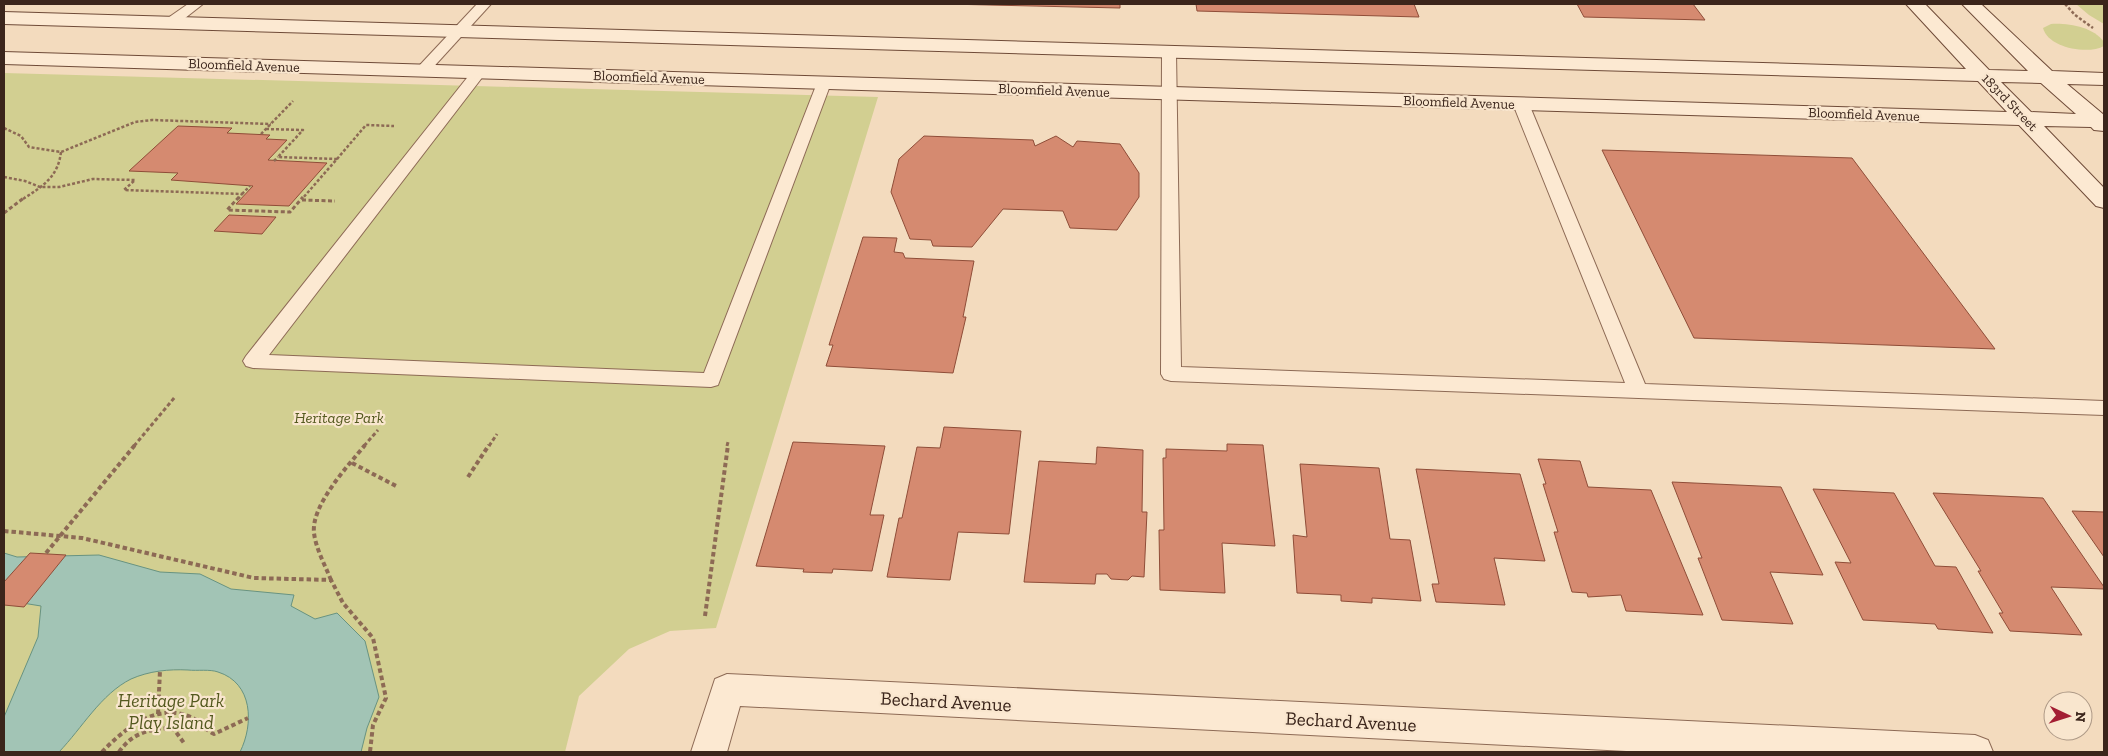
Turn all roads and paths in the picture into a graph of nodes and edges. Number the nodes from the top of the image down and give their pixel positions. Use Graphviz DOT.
graph roads {
  1 [pos="196,4"];
  2 [pos="484,4"];
  3 [pos="1916,4"];
  4 [pos="1971,4"];
  5 [pos="2065,4"];
  6 [pos="4,18"];
  7 [pos="170,23"];
  8 [pos="2093,28"];
  9 [pos="458,31"];
  10 [pos="1169,52"];
  11 [pos="4,58"];
  12 [pos="423,70"];
  13 [pos="479,72"];
  14 [pos="1985,76"];
  15 [pos="2046,77"];
  16 [pos="2104,79"];
  17 [pos="824,83"];
  18 [pos="1169,93"];
  19 [pos="290,104"];
  20 [pos="1521,104"];
  21 [pos="2026,119"];
  22 [pos="2102,123"];
  23 [pos="271,124"];
  24 [pos="400,126"];
  25 [pos="4,128"];
  26 [pos="266,129"];
  27 [pos="261,134"];
  28 [pos="61,152"];
  29 [pos="278,157"];
  30 [pos="337,158"];
  31 [pos="274,161"];
  32 [pos="4,177"];
  33 [pos="250,186"];
  34 [pos="40,187"];
  35 [pos="242,194"];
  36 [pos="301,200"];
  37 [pos="338,201"];
  38 [pos="2104,201"];
  39 [pos="4,213"];
  40 [pos="1638,391"];
  41 [pos="176,397"];
  42 [pos="2104,408"];
  43 [pos="378,430"];
  44 [pos="497,434"];
  45 [pos="728,442"];
  46 [pos="352,463"];
  47 [pos="468,477"];
  48 [pos="398,487"];
  49 [pos="4,532"];
  50 [pos="60,536"];
  51 [pos="46,554"];
  52 [pos="331,580"];
  53 [pos="705,616"];
  54 [pos="160,670"];
  55 [pos="158,714"];
  56 [pos="248,718"];
  57 [pos="184,743"];
  58 [pos="102,752"];
  59 [pos="119,752"];
  60 [pos="370,752"];
  61 [pos="709,752"];
  62 [pos="1975,752"];
  1 -- 7 [label="lane"];
  2 -- 9 [label="lane"];
  3 -- 14 [label="street, 183rd Street"];
  4 -- 15 [label="street"];
  5 -- 8 [label="path"];
  6 -- 7 [label="street"];
  7 -- 9 [label="street"];
  9 -- 10 [label="street"];
  9 -- 12 [label="lane"];
  10 -- 14 [label="street"];
  10 -- 18 [label="lane"];
  11 -- 12 [label="street, Bloomfield Avenue"];
  12 -- 13 [label="street, Bloomfield Avenue"];
  13 -- 17 [label="street, Bloomfield Avenue"];
  13 -- 17 [label="lane"];
  14 -- 15 [label="street"];
  14 -- 21 [label="street, 183rd Street"];
  15 -- 16 [label="street"];
  15 -- 22 [label="street"];
  17 -- 18 [label="street, Bloomfield Avenue"];
  18 -- 20 [label="street, Bloomfield Avenue"];
  18 -- 40 [label="lane"];
  19 -- 23 [label="path"];
  20 -- 21 [label="street, Bloomfield Avenue"];
  20 -- 40 [label="lane"];
  21 -- 22 [label="street, Bloomfield Avenue"];
  21 -- 38 [label="street, 183rd Street"];
  23 -- 26 [label="path"];
  23 -- 28 [label="path"];
  24 -- 30 [label="path"];
  25 -- 28 [label="path"];
  26 -- 27 [label="path"];
  26 -- 29 [label="path"];
  28 -- 34 [label="path"];
  29 -- 30 [label="path"];
  29 -- 31 [label="path"];
  30 -- 36 [label="path"];
  32 -- 34 [label="path"];
  33 -- 35 [label="path"];
  34 -- 35 [label="path"];
  34 -- 39 [label="path"];
  35 -- 36 [label="path"];
  36 -- 37 [label="path"];
  40 -- 42 [label="lane"];
  41 -- 50 [label="path"];
  43 -- 46 [label="path"];
  44 -- 47 [label="path"];
  45 -- 53 [label="path"];
  46 -- 48 [label="path"];
  46 -- 52 [label="path"];
  49 -- 50 [label="path"];
  50 -- 51 [label="path"];
  50 -- 52 [label="path"];
  52 -- 60 [label="path"];
  54 -- 55 [label="path"];
  55 -- 56 [label="path"];
  55 -- 58 [label="path"];
  57 -- 59 [label="path"];
  61 -- 62 [label="street, Bechard Avenue"];
}
